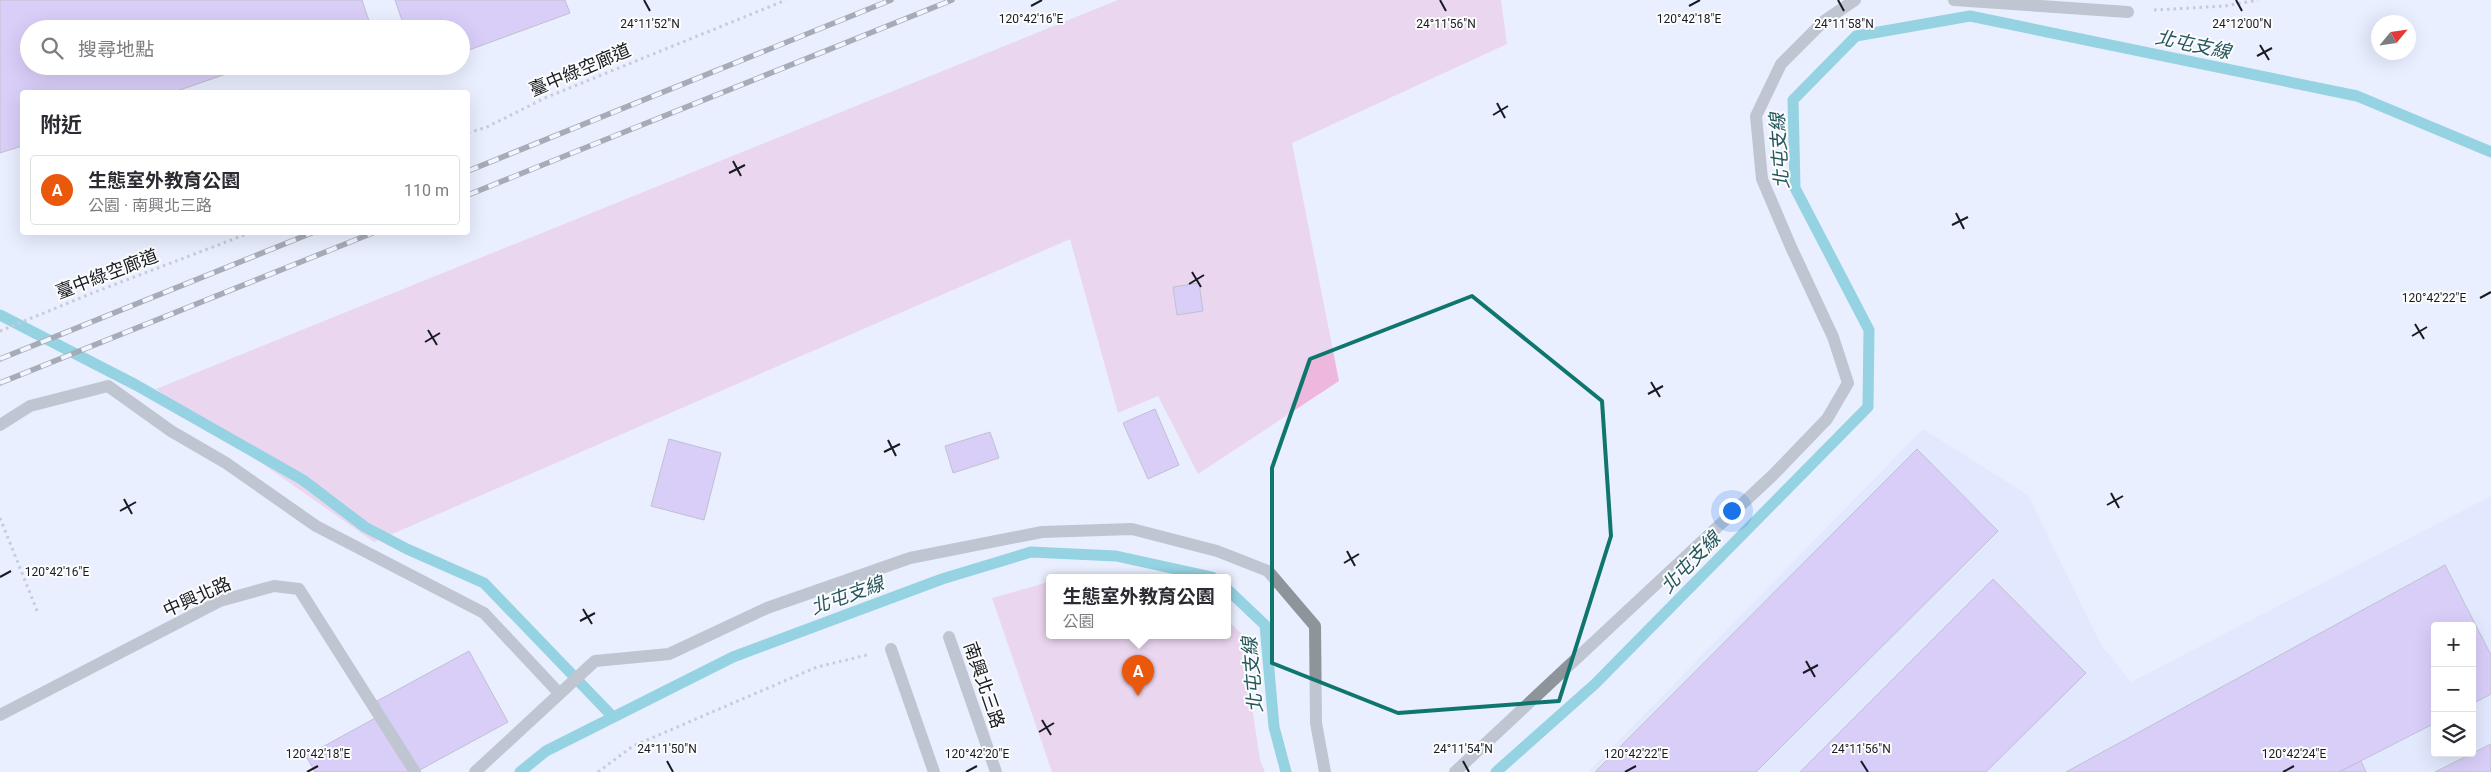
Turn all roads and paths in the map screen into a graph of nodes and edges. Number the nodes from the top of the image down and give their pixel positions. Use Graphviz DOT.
graph roads {
  1 [pos="786,0"];
  2 [pos="1855,0"];
  3 [pos="1954,0"];
  4 [pos="2258,0"];
  5 [pos="2128,12"];
  6 [pos="470,132"];
  7 [pos="244,235"];
  8 [pos="0,331"];
  9 [pos="0,425"];
  10 [pos="0,518"];
  11 [pos="38,613"];
  12 [pos="950,637"];
  13 [pos="892,649"];
  14 [pos="560,693"];
  15 [pos="0,715"];
  16 [pos="416,772"];
  17 [pos="474,772"];
  18 [pos="598,772"];
  19 [pos="934,772"];
  20 [pos="996,772"];
  21 [pos="1325,772"];
  22 [pos="1455,772"];
  1 -- 6 [label="path, 臺中綠空廊道"];
  2 -- 22 [label="street"];
  3 -- 5 [label="street"];
  4 -- 5 [label="path"];
  7 -- 8 [label="path, 臺中綠空廊道"];
  9 -- 14 [label="street"];
  10 -- 11 [label="path"];
  12 -- 20 [label="street, 南興北三路"];
  13 -- 18 [label="path"];
  13 -- 19 [label="street"];
  14 -- 17 [label="street"];
  14 -- 21 [label="street"];
  15 -- 16 [label="street, 中興北路"];
}
